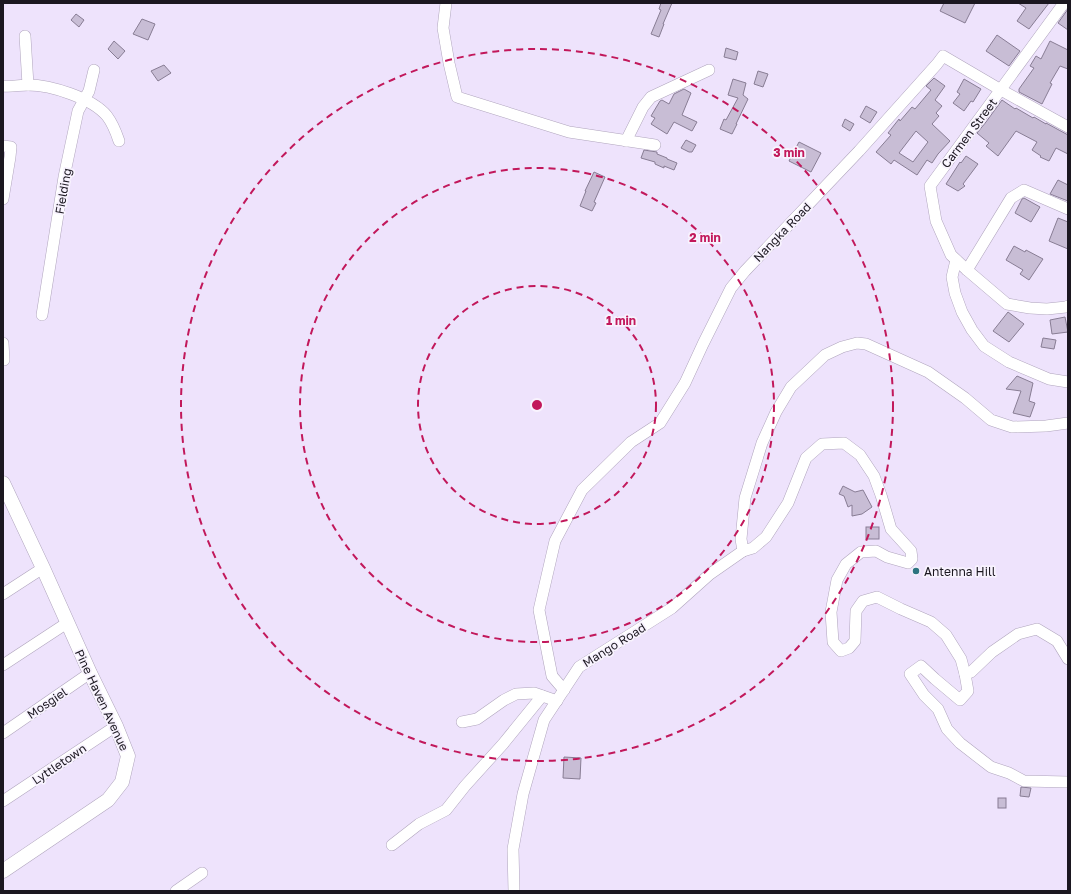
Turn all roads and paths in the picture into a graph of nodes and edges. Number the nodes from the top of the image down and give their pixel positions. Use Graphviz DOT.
graph roads {
  1 [pos="446,3"];
  2 [pos="1064,3"];
  3 [pos="25,36"];
  4 [pos="94,70"];
  5 [pos="709,70"];
  6 [pos="28,85"];
  7 [pos="3,86"];
  8 [pos="1001,90"];
  9 [pos="84,100"];
  10 [pos="1067,123"];
  11 [pos="119,141"];
  12 [pos="626,141"];
  13 [pos="655,145"];
  14 [pos="3,146"];
  15 [pos="3,200"];
  16 [pos="1068,209"];
  17 [pos="956,260"];
  18 [pos="967,270"];
  19 [pos="1068,306"];
  20 [pos="42,315"];
  21 [pos="3,343"];
  22 [pos="4,360"];
  23 [pos="1068,382"];
  24 [pos="1068,423"];
  25 [pos="3,483"];
  26 [pos="743,551"];
  27 [pos="43,568"];
  28 [pos="3,594"];
  29 [pos="67,622"];
  30 [pos="1068,659"];
  31 [pos="3,665"];
  32 [pos="90,673"];
  33 [pos="965,674"];
  34 [pos="564,690"];
  35 [pos="542,696"];
  36 [pos="557,701"];
  37 [pos="462,722"];
  38 [pos="116,726"];
  39 [pos="3,733"];
  40 [pos="1068,782"];
  41 [pos="3,801"];
  42 [pos="392,845"];
  43 [pos="3,871"];
  44 [pos="202,873"];
  45 [pos="176,891"];
  46 [pos="514,891"];
  1 -- 12 [label="street"];
  2 -- 8 [label="street, Carmen Street"];
  3 -- 6 [label="street"];
  4 -- 9 [label="street, Fielding"];
  5 -- 12 [label="street"];
  6 -- 7 [label="street"];
  6 -- 9 [label="street"];
  8 -- 10 [label="street"];
  8 -- 17 [label="street, Carmen Street"];
  8 -- 34 [label="street, Nangka Road"];
  9 -- 11 [label="street"];
  9 -- 20 [label="street, Fielding"];
  12 -- 13 [label="street"];
  14 -- 15 [label="street"];
  16 -- 18 [label="street"];
  17 -- 18 [label="street, Carmen Street"];
  17 -- 23 [label="street"];
  18 -- 19 [label="street, Carmen Street"];
  21 -- 22 [label="street"];
  24 -- 26 [label="street"];
  25 -- 27 [label="street, Pine Haven Avenue"];
  26 -- 33 [label="street, Mango Road"];
  26 -- 34 [label="street, Mango Road"];
  27 -- 28 [label="street"];
  27 -- 29 [label="street, Pine Haven Avenue"];
  29 -- 31 [label="street"];
  29 -- 32 [label="street, Pine Haven Avenue"];
  30 -- 33 [label="street"];
  32 -- 38 [label="street, Pine Haven Avenue"];
  32 -- 39 [label="street, Mosgiel"];
  33 -- 40 [label="street"];
  34 -- 36 [label="street, Mango Road"];
  35 -- 36 [label="street"];
  35 -- 37 [label="street"];
  35 -- 42 [label="street"];
  36 -- 46 [label="street, Mango Road"];
  38 -- 41 [label="street, Lyttletown"];
  38 -- 43 [label="street, Pine Haven Avenue"];
  44 -- 45 [label="street"];
}
